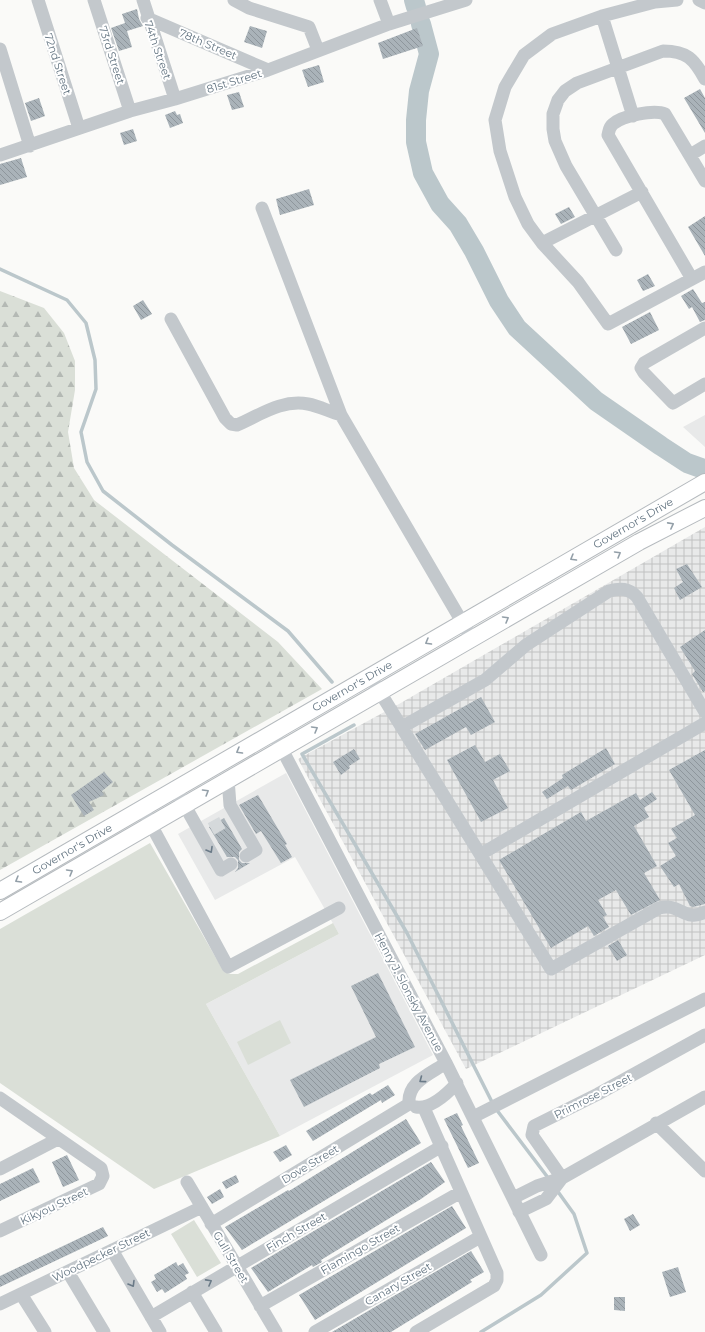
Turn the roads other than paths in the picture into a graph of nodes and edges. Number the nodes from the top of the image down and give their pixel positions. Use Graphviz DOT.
graph roads {
  1 [pos="38,0"];
  2 [pos="94,0"];
  3 [pos="143,0"];
  4 [pos="234,0"];
  5 [pos="380,0"];
  6 [pos="466,0"];
  7 [pos="677,0"];
  8 [pos="699,0"];
  9 [pos="455,2"];
  10 [pos="705,3"];
  11 [pos="602,16"];
  12 [pos="148,18"];
  13 [pos="389,24"];
  14 [pos="0,49"];
  15 [pos="318,50"];
  16 [pos="618,66"];
  17 [pos="268,70"];
  18 [pos="705,79"];
  19 [pos="175,99"];
  20 [pos="130,111"];
  21 [pos="633,116"];
  22 [pos="79,128"];
  23 [pos="30,146"];
  24 [pos="705,146"];
  25 [pos="0,155"];
  26 [pos="690,155"];
  27 [pos="705,181"];
  28 [pos="642,192"];
  29 [pos="262,208"];
  30 [pos="594,216"];
  31 [pos="542,243"];
  32 [pos="616,250"];
  33 [pos="705,272"];
  34 [pos="692,279"];
  35 [pos="171,319"];
  36 [pos="705,328"];
  37 [pos="705,384"];
  38 [pos="341,415"];
  39 [pos="698,485"];
  40 [pos="704,508"];
  41 [pos="462,622"];
  42 [pos="472,639"];
  43 [pos="370,676"];
  44 [pos="380,692"];
  45 [pos="705,712"];
  46 [pos="705,723"];
  47 [pos="402,727"];
  48 [pos="273,732"];
  49 [pos="282,749"];
  50 [pos="228,779"];
  51 [pos="175,788"];
  52 [pos="184,806"];
  53 [pos="142,808"];
  54 [pos="151,825"];
  55 [pos="481,854"];
  56 [pos="246,856"];
  57 [pos="231,864"];
  58 [pos="0,891"];
  59 [pos="339,908"];
  60 [pos="0,912"];
  61 [pos="705,912"];
  62 [pos="705,999"];
  63 [pos="705,1035"];
  64 [pos="446,1063"];
  65 [pos="457,1084"];
  66 [pos="705,1097"];
  67 [pos="2,1101"];
  68 [pos="409,1104"];
  69 [pos="424,1108"];
  70 [pos="473,1117"];
  71 [pos="656,1123"];
  72 [pos="58,1139"];
  73 [pos="442,1146"];
  74 [pos="0,1168"];
  75 [pos="705,1171"];
  76 [pos="562,1178"];
  77 [pos="187,1182"];
  78 [pos="460,1192"];
  79 [pos="513,1198"];
  80 [pos="202,1207"];
  81 [pos="519,1212"];
  82 [pos="211,1224"];
  83 [pos="0,1232"];
  84 [pos="480,1237"];
  85 [pos="112,1250"];
  86 [pos="541,1255"];
  87 [pos="237,1267"];
  88 [pos="68,1272"];
  89 [pos="192,1292"];
  90 [pos="21,1294"];
  91 [pos="0,1304"];
  92 [pos="260,1306"];
  93 [pos="151,1317"];
  94 [pos="45,1332"];
  95 [pos="104,1332"];
  96 [pos="160,1332"];
  97 [pos="216,1332"];
  98 [pos="276,1332"];
  99 [pos="315,1332"];
  100 [pos="416,1332"];
  1 -- 22 [label="street, 72nd Street"];
  2 -- 20 [label="street, 73rd Street"];
  3 -- 12 [label="street, 74th Street"];
  4 -- 15 [label="street"];
  5 -- 13 [label="street"];
  6 -- 9 [label="street, 81st Street"];
  7 -- 11 [label="street"];
  8 -- 10 [label="street"];
  9 -- 13 [label="street, 81st Street"];
  11 -- 16 [label="street"];
  11 -- 31 [label="street"];
  12 -- 17 [label="street, 78th Street"];
  12 -- 19 [label="street, 74th Street"];
  13 -- 15 [label="street, 81st Street"];
  14 -- 23 [label="street"];
  15 -- 17 [label="street, 81st Street"];
  16 -- 18 [label="street"];
  16 -- 21 [label="street"];
  16 -- 30 [label="street"];
  17 -- 19 [label="street, 81st Street"];
  19 -- 20 [label="street, 81st Street"];
  20 -- 22 [label="street, 81st Street"];
  21 -- 26 [label="street"];
  21 -- 28 [label="street"];
  22 -- 23 [label="street, 81st Street"];
  23 -- 25 [label="street, 81st Street"];
  24 -- 26 [label="street"];
  26 -- 27 [label="street"];
  28 -- 30 [label="street"];
  28 -- 34 [label="street"];
  29 -- 38 [label="street"];
  30 -- 31 [label="street"];
  30 -- 32 [label="street"];
  31 -- 34 [label="street"];
  33 -- 34 [label="street"];
  35 -- 38 [label="street"];
  36 -- 37 [label="street"];
  38 -- 41 [label="street"];
  39 -- 41 [label="main road, Governor's Drive, one-way"];
  42 -- 40 [label="main road, Governor's Drive, one-way"];
  41 -- 42 [label="street"];
  41 -- 43 [label="main road, Governor's Drive, one-way"];
  42 -- 44 [label="main road, Governor's Drive"];
  43 -- 44 [label="street"];
  43 -- 48 [label="main road, Governor's Drive"];
  44 -- 47 [label="street"];
  49 -- 44 [label="main road, Governor's Drive, one-way"];
  45 -- 47 [label="street"];
  46 -- 55 [label="street"];
  47 -- 55 [label="street"];
  48 -- 49 [label="street, Henry J. Slonsky Avenue"];
  48 -- 51 [label="main road, Governor's Drive, one-way"];
  49 -- 50 [label="main road, Governor's Drive"];
  49 -- 64 [label="street, Henry J. Slonsky Avenue"];
  52 -- 50 [label="main road, Governor's Drive, one-way"];
  50 -- 56 [label="street"];
  51 -- 52 [label="street"];
  51 -- 53 [label="main road, Governor's Drive"];
  52 -- 54 [label="main road, Governor's Drive"];
  52 -- 57 [label="street, one-way"];
  53 -- 54 [label="street"];
  53 -- 58 [label="main road, Governor's Drive, one-way"];
  54 -- 59 [label="street"];
  60 -- 54 [label="main road, Governor's Drive, one-way"];
  55 -- 61 [label="street"];
  62 -- 70 [label="street"];
  63 -- 76 [label="street, Primrose Street"];
  64 -- 65 [label="street, Henry J. Slonsky Avenue"];
  64 -- 68 [label="street, one-way"];
  65 -- 69 [label="street"];
  65 -- 70 [label="street, Henry J. Slonsky Avenue"];
  66 -- 71 [label="street"];
  67 -- 72 [label="street"];
  68 -- 69 [label="street"];
  68 -- 82 [label="street, Dove Street"];
  69 -- 73 [label="street"];
  70 -- 79 [label="street, Henry J. Slonsky Avenue"];
  71 -- 75 [label="street"];
  71 -- 76 [label="street"];
  72 -- 74 [label="street"];
  72 -- 83 [label="street, Kikyou Street"];
  73 -- 78 [label="street"];
  73 -- 87 [label="street, Finch Street"];
  76 -- 79 [label="street"];
  76 -- 81 [label="street"];
  77 -- 80 [label="street, Gull Street"];
  78 -- 84 [label="street"];
  78 -- 92 [label="street, Flamingo Street"];
  79 -- 81 [label="street, Henry J. Slonsky Avenue"];
  80 -- 82 [label="street, Gull Street"];
  80 -- 85 [label="street, Woodpecker Street"];
  81 -- 86 [label="street, Henry J. Slonsky Avenue"];
  82 -- 87 [label="street, Gull Street"];
  84 -- 99 [label="street, Canary Street"];
  84 -- 100 [label="street"];
  85 -- 88 [label="street, Woodpecker Street"];
  85 -- 93 [label="street, one-way"];
  89 -- 87 [label="street, Finch Street, one-way"];
  87 -- 92 [label="street, Gull Street"];
  88 -- 90 [label="street, Woodpecker Street"];
  88 -- 95 [label="street"];
  89 -- 93 [label="street, Finch Street"];
  89 -- 97 [label="street"];
  90 -- 91 [label="street, Woodpecker Street"];
  90 -- 94 [label="street"];
  92 -- 98 [label="street, Gull Street"];
  93 -- 96 [label="street"];
}
